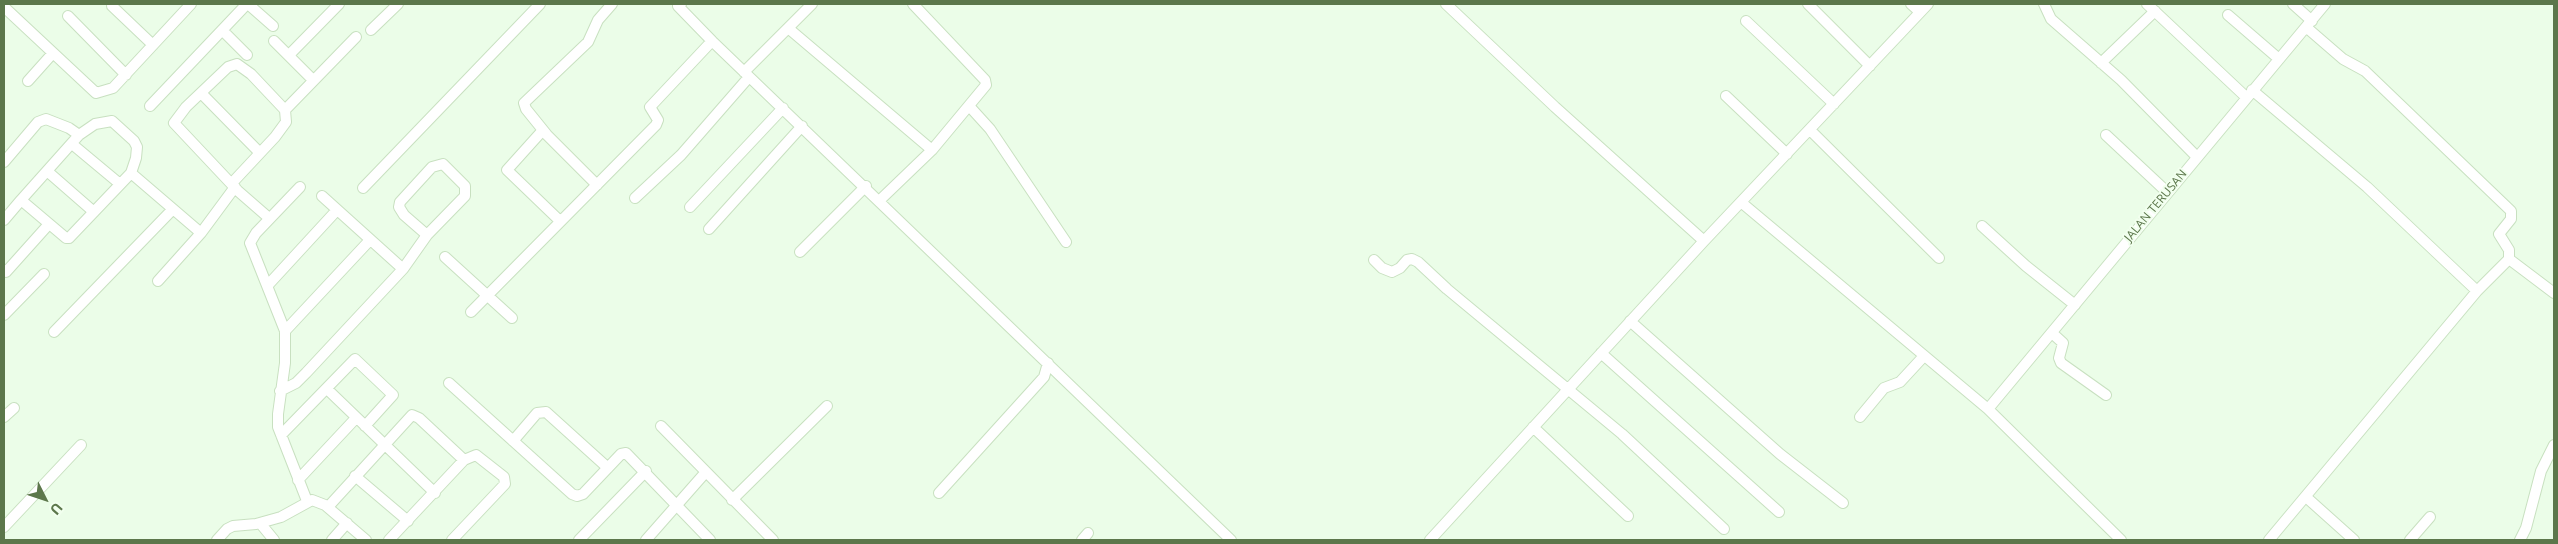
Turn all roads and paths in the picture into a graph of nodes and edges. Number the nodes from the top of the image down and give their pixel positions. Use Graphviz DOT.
graph roads {
  1 [pos="191,4"];
  2 [pos="245,4"];
  3 [pos="339,4"];
  4 [pos="398,4"];
  5 [pos="540,4"];
  6 [pos="612,4"];
  7 [pos="812,4"];
  8 [pos="912,4"];
  9 [pos="1446,4"];
  10 [pos="1808,4"];
  11 [pos="1911,4"];
  12 [pos="1928,4"];
  13 [pos="2044,4"];
  14 [pos="2293,4"];
  15 [pos="2325,4"];
  16 [pos="678,5"];
  17 [pos="112,6"];
  18 [pos="4,7"];
  19 [pos="2151,7"];
  20 [pos="1920,12"];
  21 [pos="2228,15"];
  22 [pos="68,16"];
  23 [pos="1746,21"];
  24 [pos="2309,24"];
  25 [pos="273,26"];
  26 [pos="788,28"];
  27 [pos="222,30"];
  28 [pos="371,30"];
  29 [pos="356,37"];
  30 [pos="712,40"];
  31 [pos="274,41"];
  32 [pos="153,45"];
  33 [pos="54,53"];
  34 [pos="247,55"];
  35 [pos="289,55"];
  36 [pos="2279,59"];
  37 [pos="2101,62"];
  38 [pos="1870,66"];
  39 [pos="747,74"];
  40 [pos="126,75"];
  41 [pos="313,80"];
  42 [pos="28,81"];
  43 [pos="201,93"];
  44 [pos="2249,94"];
  45 [pos="1726,96"];
  46 [pos="1834,104"];
  47 [pos="150,106"];
  48 [pos="970,107"];
  49 [pos="784,108"];
  50 [pos="285,110"];
  51 [pos="802,126"];
  52 [pos="543,130"];
  53 [pos="1810,130"];
  54 [pos="79,135"];
  55 [pos="2106,135"];
  56 [pos="72,144"];
  57 [pos="932,150"];
  58 [pos="260,153"];
  59 [pos="1787,154"];
  60 [pos="2197,156"];
  61 [pos="4,162"];
  62 [pos="47,171"];
  63 [pos="131,173"];
  64 [pos="120,184"];
  65 [pos="234,185"];
  66 [pos="597,185"];
  67 [pos="866,186"];
  68 [pos="300,187"];
  69 [pos="363,188"];
  70 [pos="2167,192"];
  71 [pos="322,196"];
  72 [pos="635,198"];
  73 [pos="21,200"];
  74 [pos="880,200"];
  75 [pos="1742,203"];
  76 [pos="690,207"];
  77 [pos="173,209"];
  78 [pos="337,210"];
  79 [pos="94,212"];
  80 [pos="269,218"];
  81 [pos="4,220"];
  82 [pos="560,221"];
  83 [pos="49,224"];
  84 [pos="1982,226"];
  85 [pos="709,228"];
  86 [pos="201,233"];
  87 [pos="427,235"];
  88 [pos="370,240"];
  89 [pos="1704,241"];
  90 [pos="1066,242"];
  91 [pos="800,252"];
  92 [pos="445,257"];
  93 [pos="1939,258"];
  94 [pos="2509,259"];
  95 [pos="1374,260"];
  96 [pos="402,269"];
  97 [pos="4,270"];
  98 [pos="44,274"];
  99 [pos="158,281"];
  100 [pos="268,284"];
  101 [pos="2477,291"];
  102 [pos="2554,294"];
  103 [pos="487,295"];
  104 [pos="2075,305"];
  105 [pos="471,312"];
  106 [pos="4,315"];
  107 [pos="512,318"];
  108 [pos="1630,321"];
  109 [pos="54,332"];
  110 [pos="285,332"];
  111 [pos="2052,333"];
  112 [pos="1601,353"];
  113 [pos="1924,356"];
  114 [pos="1048,363"];
  115 [pos="449,383"];
  116 [pos="1568,388"];
  117 [pos="328,389"];
  118 [pos="280,391"];
  119 [pos="2106,395"];
  120 [pos="827,406"];
  121 [pos="14,408"];
  122 [pos="1988,409"];
  123 [pos="4,417"];
  124 [pos="1860,417"];
  125 [pos="356,418"];
  126 [pos="365,426"];
  127 [pos="661,426"];
  128 [pos="1533,426"];
  129 [pos="281,435"];
  130 [pos="513,441"];
  131 [pos="383,444"];
  132 [pos="81,445"];
  133 [pos="2554,445"];
  134 [pos="464,460"];
  135 [pos="608,468"];
  136 [pos="646,472"];
  137 [pos="705,472"];
  138 [pos="355,476"];
  139 [pos="298,480"];
  140 [pos="435,493"];
  141 [pos="940,493"];
  142 [pos="2306,497"];
  143 [pos="732,500"];
  144 [pos="307,501"];
  145 [pos="1843,503"];
  146 [pos="676,506"];
  147 [pos="328,507"];
  148 [pos="1779,512"];
  149 [pos="1628,516"];
  150 [pos="2430,517"];
  151 [pos="408,521"];
  152 [pos="260,523"];
  153 [pos="347,523"];
  154 [pos="4,527"];
  155 [pos="1724,529"];
  156 [pos="395,539"];
  157 [pos="708,539"];
  158 [pos="1229,539"];
  159 [pos="217,540"];
  160 [pos="274,540"];
  161 [pos="332,540"];
  162 [pos="366,540"];
  163 [pos="452,540"];
  164 [pos="579,540"];
  165 [pos="646,540"];
  166 [pos="773,540"];
  167 [pos="1431,540"];
  168 [pos="2121,540"];
  169 [pos="2269,540"];
  170 [pos="2354,540"];
  171 [pos="2410,540"];
  172 [pos="2520,540"];
  1 -- 32 [label="street"];
  2 -- 25 [label="street"];
  2 -- 27 [label="street"];
  3 -- 35 [label="street"];
  4 -- 28 [label="street"];
  5 -- 69 [label="street"];
  6 -- 52 [label="street"];
  7 -- 26 [label="street"];
  8 -- 48 [label="street"];
  9 -- 89 [label="street"];
  10 -- 38 [label="street"];
  11 -- 20 [label="street"];
  12 -- 20 [label="street"];
  13 -- 37 [label="street"];
  14 -- 24 [label="street"];
  15 -- 24 [label="street, JALAN TERUSAN"];
  16 -- 30 [label="street"];
  17 -- 32 [label="street"];
  18 -- 33 [label="street"];
  19 -- 37 [label="street"];
  19 -- 44 [label="street"];
  20 -- 38 [label="street"];
  21 -- 36 [label="street"];
  22 -- 40 [label="street"];
  23 -- 46 [label="street"];
  24 -- 36 [label="street, JALAN TERUSAN"];
  24 -- 94 [label="street"];
  26 -- 39 [label="street"];
  26 -- 57 [label="street"];
  27 -- 34 [label="street"];
  27 -- 47 [label="street"];
  29 -- 41 [label="street"];
  30 -- 39 [label="street"];
  30 -- 66 [label="street"];
  31 -- 35 [label="street"];
  32 -- 40 [label="street"];
  33 -- 40 [label="street"];
  33 -- 42 [label="street"];
  35 -- 41 [label="street"];
  36 -- 44 [label="street, JALAN TERUSAN"];
  37 -- 60 [label="street"];
  38 -- 46 [label="street"];
  39 -- 49 [label="street"];
  39 -- 72 [label="street"];
  41 -- 50 [label="street"];
  43 -- 50 [label="street"];
  43 -- 58 [label="street"];
  43 -- 65 [label="street"];
  44 -- 60 [label="street, JALAN TERUSAN"];
  44 -- 101 [label="street"];
  45 -- 59 [label="street"];
  46 -- 53 [label="street"];
  48 -- 57 [label="street"];
  48 -- 90 [label="street"];
  49 -- 51 [label="street"];
  49 -- 76 [label="street"];
  50 -- 58 [label="street"];
  51 -- 67 [label="street"];
  51 -- 85 [label="street"];
  52 -- 66 [label="street"];
  52 -- 82 [label="street"];
  53 -- 59 [label="street"];
  53 -- 93 [label="street"];
  54 -- 56 [label="street"];
  54 -- 61 [label="street"];
  54 -- 63 [label="street"];
  55 -- 70 [label="street"];
  56 -- 62 [label="street"];
  56 -- 64 [label="street"];
  57 -- 74 [label="street"];
  58 -- 65 [label="street"];
  59 -- 75 [label="street"];
  60 -- 70 [label="street, JALAN TERUSAN"];
  62 -- 73 [label="street"];
  62 -- 79 [label="street"];
  63 -- 64 [label="street"];
  63 -- 77 [label="street"];
  64 -- 79 [label="street"];
  65 -- 80 [label="street"];
  65 -- 86 [label="street"];
  66 -- 82 [label="street"];
  67 -- 74 [label="street"];
  67 -- 91 [label="street"];
  68 -- 80 [label="street"];
  70 -- 104 [label="street, JALAN TERUSAN"];
  71 -- 78 [label="street"];
  73 -- 81 [label="street"];
  73 -- 83 [label="street"];
  74 -- 114 [label="street"];
  75 -- 89 [label="street"];
  75 -- 113 [label="street"];
  77 -- 86 [label="street"];
  77 -- 109 [label="street"];
  78 -- 88 [label="street"];
  78 -- 100 [label="street"];
  79 -- 83 [label="street"];
  80 -- 100 [label="street"];
  82 -- 103 [label="street"];
  83 -- 97 [label="street"];
  84 -- 104 [label="street"];
  86 -- 99 [label="street"];
  87 -- 87 [label="street"];
  87 -- 96 [label="street"];
  88 -- 96 [label="street"];
  88 -- 110 [label="street"];
  89 -- 108 [label="street"];
  92 -- 103 [label="street"];
  94 -- 101 [label="street"];
  94 -- 102 [label="street"];
  95 -- 116 [label="street"];
  96 -- 118 [label="street"];
  98 -- 106 [label="street"];
  100 -- 110 [label="street"];
  101 -- 142 [label="street"];
  103 -- 105 [label="street"];
  103 -- 107 [label="street"];
  104 -- 111 [label="street, JALAN TERUSAN"];
  108 -- 112 [label="street"];
  108 -- 145 [label="street"];
  110 -- 118 [label="street"];
  111 -- 119 [label="street"];
  111 -- 122 [label="street, JALAN TERUSAN"];
  112 -- 116 [label="street"];
  112 -- 148 [label="street"];
  113 -- 122 [label="street"];
  113 -- 124 [label="street"];
  114 -- 141 [label="street"];
  114 -- 158 [label="street"];
  115 -- 130 [label="street"];
  116 -- 128 [label="street"];
  116 -- 155 [label="street"];
  117 -- 125 [label="street"];
  117 -- 126 [label="street"];
  117 -- 129 [label="street"];
  118 -- 129 [label="street"];
  120 -- 143 [label="street"];
  121 -- 123 [label="street"];
  122 -- 168 [label="street"];
  125 -- 126 [label="street"];
  125 -- 139 [label="street"];
  126 -- 131 [label="street"];
  127 -- 137 [label="street"];
  128 -- 149 [label="street"];
  128 -- 167 [label="street"];
  129 -- 139 [label="street"];
  130 -- 135 [label="street"];
  130 -- 135 [label="street"];
  131 -- 134 [label="street"];
  131 -- 138 [label="street"];
  131 -- 140 [label="street"];
  132 -- 154 [label="street"];
  133 -- 172 [label="street"];
  134 -- 140 [label="street"];
  134 -- 163 [label="street"];
  135 -- 136 [label="street"];
  136 -- 146 [label="street"];
  136 -- 164 [label="street"];
  137 -- 143 [label="street"];
  137 -- 146 [label="street"];
  138 -- 147 [label="street"];
  138 -- 151 [label="street"];
  139 -- 144 [label="street"];
  140 -- 151 [label="street"];
  142 -- 169 [label="street"];
  142 -- 170 [label="street"];
  143 -- 166 [label="street"];
  144 -- 147 [label="street"];
  144 -- 152 [label="street"];
  146 -- 157 [label="street"];
  146 -- 165 [label="street"];
  147 -- 153 [label="street"];
  150 -- 171 [label="street"];
  151 -- 156 [label="street"];
  152 -- 159 [label="street"];
  152 -- 160 [label="street"];
  153 -- 161 [label="street"];
  153 -- 162 [label="street"];
}
